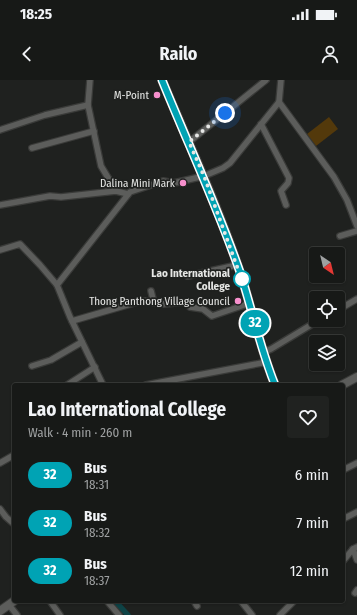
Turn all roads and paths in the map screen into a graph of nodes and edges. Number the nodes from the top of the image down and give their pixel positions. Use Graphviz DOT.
graph roads {
  1 [pos="90,80"];
  2 [pos="162,80"];
  3 [pos="266,80"];
  4 [pos="281,80"];
  5 [pos="279,102"];
  6 [pos="88,105"];
  7 [pos="261,124"];
  8 [pos="0,130"];
  9 [pos="94,132"];
  10 [pos="189,142"];
  11 [pos="32,148"];
  12 [pos="204,176"];
  13 [pos="116,191"];
  14 [pos="128,194"];
  15 [pos="0,205"];
  16 [pos="286,205"];
  17 [pos="357,226"];
  18 [pos="357,231"];
  19 [pos="340,236"];
  20 [pos="0,250"];
  21 [pos="237,265"];
  22 [pos="188,276"];
  23 [pos="57,285"];
  24 [pos="151,291"];
  25 [pos="357,299"];
  26 [pos="154,303"];
  27 [pos="250,303"];
  28 [pos="345,306"];
  29 [pos="72,321"];
  30 [pos="309,326"];
  31 [pos="82,342"];
  32 [pos="264,352"];
  33 [pos="267,362"];
  34 [pos="32,366"];
  35 [pos="95,367"];
  36 [pos="357,377"];
  37 [pos="70,383"];
  38 [pos="102,383"];
  39 [pos="157,383"];
  40 [pos="274,383"];
  41 [pos="345,383"];
  42 [pos="12,456"];
  43 [pos="0,463"];
  44 [pos="357,463"];
  45 [pos="345,469"];
  46 [pos="0,508"];
  47 [pos="357,512"];
  48 [pos="345,517"];
  49 [pos="12,522"];
  50 [pos="355,548"];
  51 [pos="345,559"];
  52 [pos="357,560"];
  53 [pos="11,603"];
  54 [pos="51,603"];
  55 [pos="109,603"];
  56 [pos="243,603"];
  57 [pos="292,603"];
  58 [pos="0,611"];
  59 [pos="17,615"];
  60 [pos="60,615"];
  61 [pos="119,615"];
  62 [pos="252,615"];
  63 [pos="280,615"];
  1 -- 6 [label="street"];
  2 -- 10 [label="street"];
  3 -- 10 [label="street"];
  4 -- 5 [label="street"];
  5 -- 7 [label="street"];
  5 -- 17 [label="street"];
  6 -- 8 [label="street"];
  6 -- 9 [label="street"];
  7 -- 12 [label="street"];
  7 -- 16 [label="street"];
  9 -- 11 [label="street"];
  9 -- 13 [label="street"];
  10 -- 12 [label="street"];
  12 -- 14 [label="street"];
  12 -- 21 [label="street"];
  13 -- 14 [label="street"];
  13 -- 15 [label="street"];
  14 -- 23 [label="street"];
  18 -- 19 [label="street"];
  20 -- 23 [label="street"];
  21 -- 22 [label="street"];
  21 -- 27 [label="street"];
  23 -- 29 [label="street"];
  24 -- 26 [label="street"];
  25 -- 28 [label="street"];
  26 -- 27 [label="street"];
  26 -- 29 [label="street"];
  27 -- 32 [label="street"];
  29 -- 31 [label="street"];
  30 -- 32 [label="street"];
  31 -- 34 [label="street"];
  31 -- 35 [label="street"];
  32 -- 33 [label="street"];
  33 -- 39 [label="street"];
  33 -- 40 [label="street"];
  35 -- 37 [label="street"];
  35 -- 38 [label="street"];
  36 -- 41 [label="street"];
  42 -- 43 [label="street"];
  44 -- 45 [label="street"];
  46 -- 49 [label="street"];
  47 -- 48 [label="street"];
  50 -- 51 [label="street"];
  50 -- 52 [label="street"];
  53 -- 58 [label="street"];
  53 -- 59 [label="street"];
  54 -- 60 [label="street"];
  55 -- 61 [label="street"];
  56 -- 62 [label="street"];
  57 -- 63 [label="street"];
}
